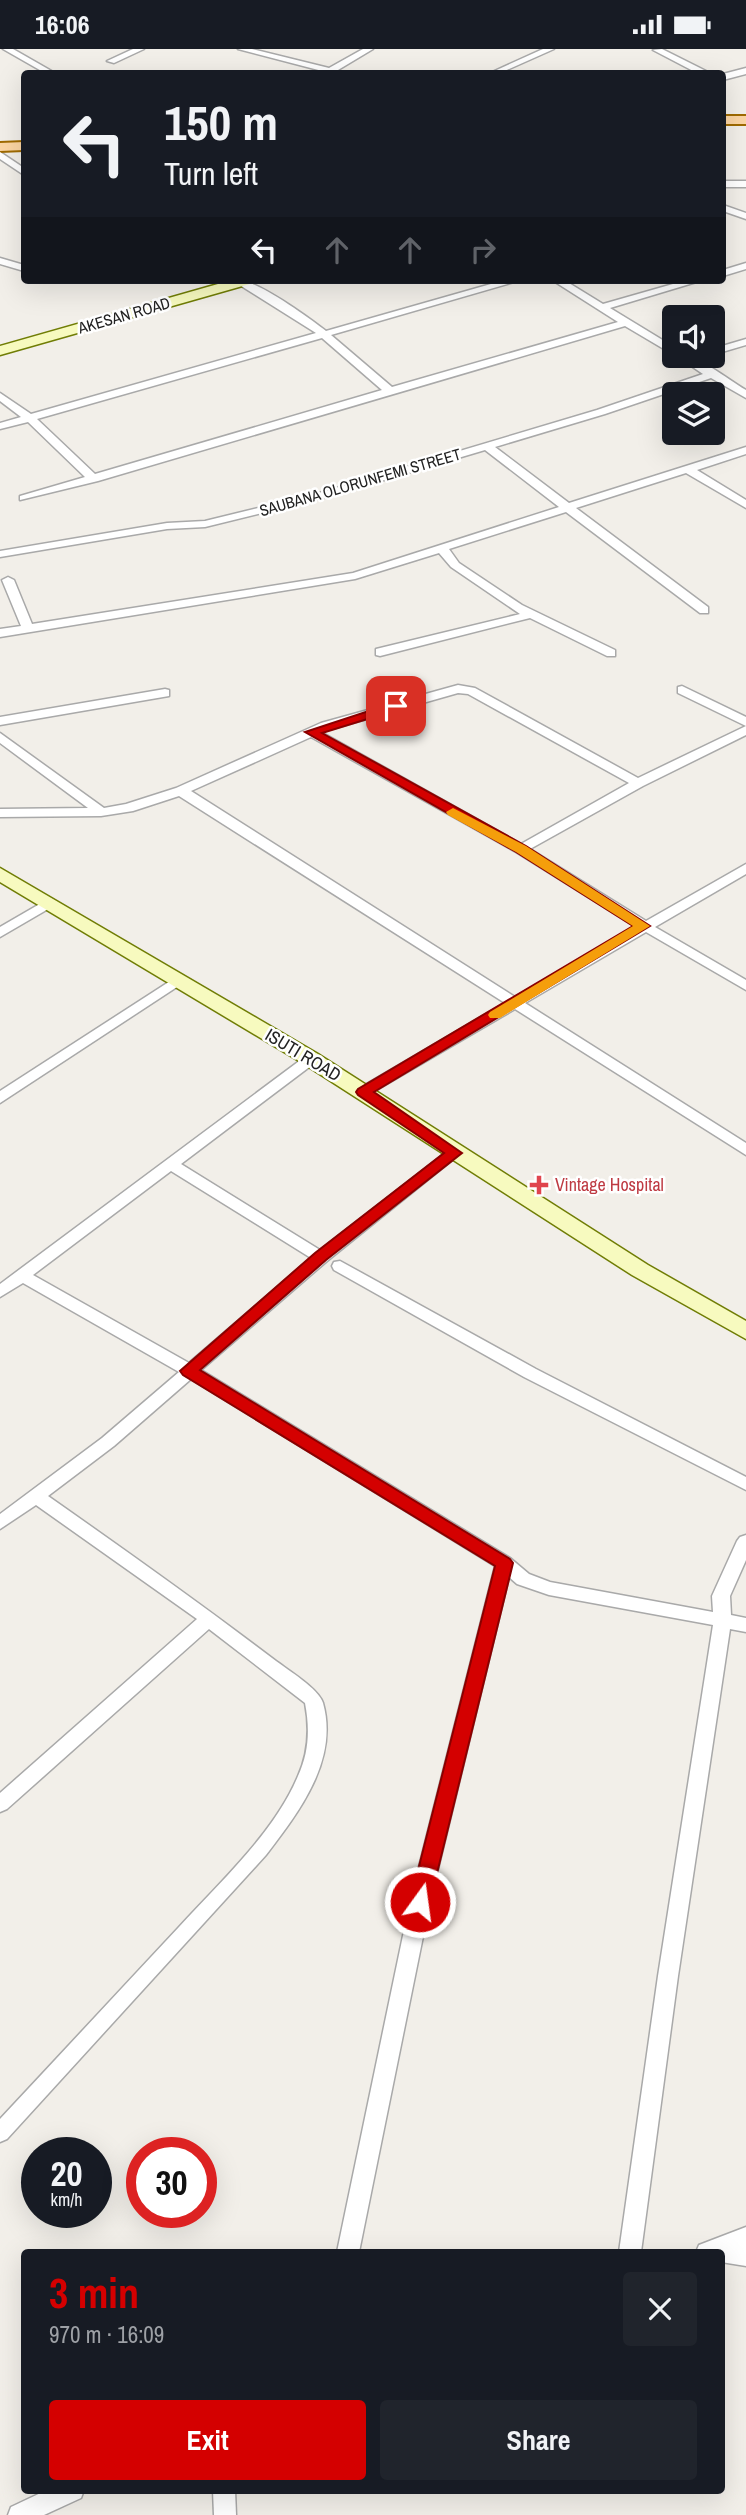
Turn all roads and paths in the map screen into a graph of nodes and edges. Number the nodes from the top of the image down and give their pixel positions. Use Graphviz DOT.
graph roads {
  1 [pos="7,49"];
  2 [pos="140,49"];
  3 [pos="242,49"];
  4 [pos="369,49"];
  5 [pos="550,49"];
  6 [pos="657,50"];
  7 [pos="111,61"];
  8 [pos="46,70"];
  9 [pos="327,70"];
  10 [pos="338,70"];
  11 [pos="501,70"];
  12 [pos="697,70"];
  13 [pos="746,71"];
  14 [pos="726,76"];
  15 [pos="726,113"];
  16 [pos="746,113"];
  17 [pos="726,120"];
  18 [pos="746,120"];
  19 [pos="21,137"];
  20 [pos="0,138"];
  21 [pos="21,146"];
  22 [pos="0,147"];
  23 [pos="0,155"];
  24 [pos="21,170"];
  25 [pos="726,184"];
  26 [pos="746,184"];
  27 [pos="726,209"];
  28 [pos="746,216"];
  29 [pos="0,261"];
  30 [pos="746,266"];
  31 [pos="21,267"];
  32 [pos="726,272"];
  33 [pos="210,284"];
  34 [pos="234,284"];
  35 [pos="250,284"];
  36 [pos="502,284"];
  37 [pos="563,284"];
  38 [pos="684,284"];
  39 [pos="602,307"];
  40 [pos="624,323"];
  41 [pos="322,334"];
  42 [pos="746,342"];
  43 [pos="0,343"];
  44 [pos="662,345"];
  45 [pos="725,348"];
  46 [pos="0,351"];
  47 [pos="702,368"];
  48 [pos="712,374"];
  49 [pos="390,391"];
  50 [pos="746,395"];
  51 [pos="0,396"];
  52 [pos="30,418"];
  53 [pos="0,426"];
  54 [pos="486,446"];
  55 [pos="746,450"];
  56 [pos="688,469"];
  57 [pos="94,479"];
  58 [pos="24,499"];
  59 [pos="746,505"];
  60 [pos="568,509"];
  61 [pos="443,549"];
  62 [pos="0,554"];
  63 [pos="8,580"];
  64 [pos="704,610"];
  65 [pos="533,614"];
  66 [pos="28,628"];
  67 [pos="0,632"];
  68 [pos="380,652"];
  69 [pos="611,653"];
  70 [pos="682,690"];
  71 [pos="165,693"];
  72 [pos="0,721"];
  73 [pos="746,722"];
  74 [pos="746,730"];
  75 [pos="311,732"];
  76 [pos="0,737"];
  77 [pos="638,783"];
  78 [pos="181,791"];
  79 [pos="101,812"];
  80 [pos="0,813"];
  81 [pos="521,849"];
  82 [pos="746,868"];
  83 [pos="0,874"];
  84 [pos="50,902"];
  85 [pos="643,926"];
  86 [pos="0,933"];
  87 [pos="178,980"];
  88 [pos="746,986"];
  89 [pos="514,1004"];
  90 [pos="311,1059"];
  91 [pos="363,1092"];
  92 [pos="0,1098"];
  93 [pos="746,1150"];
  94 [pos="454,1153"];
  95 [pos="172,1165"];
  96 [pos="321,1257"];
  97 [pos="340,1266"];
  98 [pos="21,1275"];
  99 [pos="0,1292"];
  100 [pos="746,1331"];
  101 [pos="189,1371"];
  102 [pos="746,1485"];
  103 [pos="36,1496"];
  104 [pos="0,1523"];
  105 [pos="746,1541"];
  106 [pos="504,1563"];
  107 [pos="209,1619"];
  108 [pos="722,1622"];
  109 [pos="746,1625"];
  110 [pos="0,1804"];
  111 [pos="0,2133"];
  112 [pos="746,2237"];
  113 [pos="349,2249"];
  114 [pos="630,2249"];
  115 [pos="715,2249"];
  116 [pos="725,2253"];
  117 [pos="746,2256"];
  118 [pos="64,2494"];
  119 [pos="224,2494"];
  120 [pos="19,2515"];
  121 [pos="225,2515"];
  1 -- 8 [label="street"];
  2 -- 7 [label="street"];
  3 -- 9 [label="street"];
  4 -- 10 [label="street"];
  5 -- 11 [label="street"];
  6 -- 12 [label="street"];
  13 -- 14 [label="street"];
  15 -- 16 [label="main road"];
  17 -- 18 [label="main road"];
  19 -- 20 [label="main road"];
  21 -- 22 [label="main road"];
  23 -- 24 [label="street"];
  25 -- 26 [label="street"];
  27 -- 28 [label="street"];
  29 -- 31 [label="street"];
  30 -- 32 [label="street"];
  33 -- 43 [label="street, AKESAN ROAD"];
  34 -- 46 [label="street, AKESAN ROAD"];
  35 -- 41 [label="street"];
  36 -- 41 [label="street"];
  37 -- 39 [label="street"];
  38 -- 39 [label="street"];
  39 -- 40 [label="street"];
  40 -- 44 [label="street"];
  40 -- 49 [label="street"];
  41 -- 49 [label="street"];
  41 -- 52 [label="street"];
  42 -- 45 [label="street"];
  47 -- 48 [label="street"];
  48 -- 50 [label="street"];
  48 -- 54 [label="street, SAUBANA OLORUNFEMI STREET"];
  49 -- 57 [label="street"];
  51 -- 52 [label="street"];
  52 -- 53 [label="street"];
  52 -- 57 [label="street"];
  54 -- 60 [label="street"];
  54 -- 62 [label="street, SAUBANA OLORUNFEMI STREET"];
  55 -- 56 [label="street"];
  56 -- 59 [label="street"];
  56 -- 60 [label="street"];
  57 -- 58 [label="street"];
  60 -- 61 [label="street"];
  60 -- 64 [label="street"];
  61 -- 65 [label="street"];
  61 -- 66 [label="street"];
  63 -- 66 [label="street"];
  65 -- 68 [label="street"];
  65 -- 69 [label="street"];
  66 -- 67 [label="street"];
  70 -- 73 [label="street"];
  71 -- 72 [label="street"];
  74 -- 77 [label="street"];
  75 -- 77 [label="street"];
  75 -- 78 [label="street"];
  75 -- 81 [label="street"];
  76 -- 79 [label="street"];
  77 -- 81 [label="street"];
  78 -- 79 [label="street"];
  78 -- 89 [label="street"];
  79 -- 80 [label="street"];
  81 -- 85 [label="street"];
  82 -- 85 [label="street"];
  83 -- 84 [label="street, ISUTI ROAD"];
  84 -- 86 [label="street"];
  84 -- 87 [label="street, ISUTI ROAD"];
  85 -- 88 [label="street"];
  85 -- 89 [label="street"];
  87 -- 90 [label="street, ISUTI ROAD"];
  87 -- 92 [label="street"];
  89 -- 91 [label="street"];
  89 -- 93 [label="street"];
  90 -- 91 [label="street, ISUTI ROAD"];
  90 -- 95 [label="street"];
  91 -- 94 [label="street, ISUTI ROAD"];
  94 -- 96 [label="street"];
  94 -- 100 [label="street, ISUTI ROAD"];
  95 -- 96 [label="street"];
  95 -- 98 [label="street"];
  96 -- 101 [label="street"];
  97 -- 102 [label="street"];
  98 -- 99 [label="street"];
  98 -- 101 [label="street"];
  101 -- 103 [label="street"];
  101 -- 106 [label="street"];
  103 -- 104 [label="street"];
  103 -- 107 [label="street"];
  105 -- 108 [label="street"];
  106 -- 108 [label="street"];
  106 -- 113 [label="street"];
  107 -- 110 [label="street"];
  107 -- 111 [label="street"];
  108 -- 109 [label="street"];
  108 -- 114 [label="street"];
  112 -- 115 [label="street"];
  116 -- 117 [label="street"];
  118 -- 120 [label="street"];
  119 -- 121 [label="street"];
}
